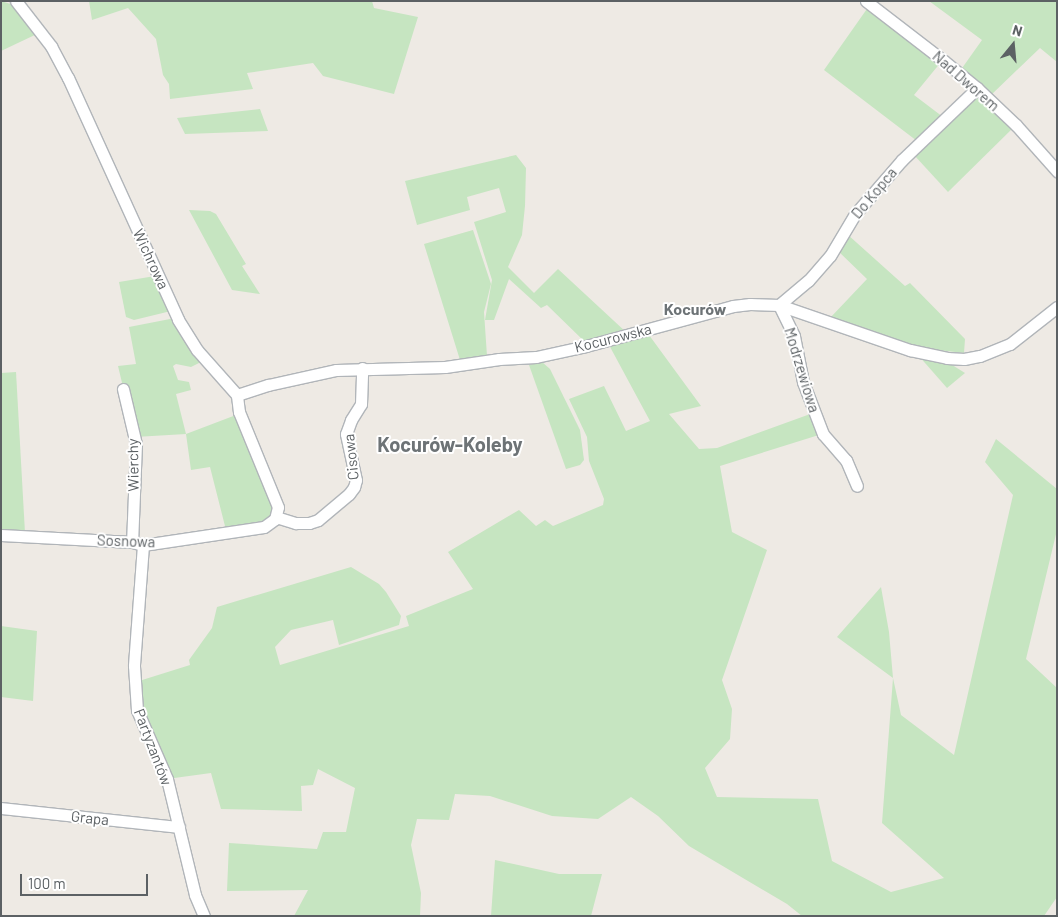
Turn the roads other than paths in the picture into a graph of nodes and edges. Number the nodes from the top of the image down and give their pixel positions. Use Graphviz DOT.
graph roads {
  1 [pos="17,1"];
  2 [pos="866,1"];
  3 [pos="977,88"];
  4 [pos="1057,171"];
  5 [pos="779,305"];
  6 [pos="1057,307"];
  7 [pos="362,368"];
  8 [pos="123,389"];
  9 [pos="237,395"];
  10 [pos="857,486"];
  11 [pos="276,517"];
  12 [pos="1,535"];
  13 [pos="138,543"];
  14 [pos="1,808"];
  15 [pos="179,827"];
  16 [pos="204,916"];
  1 -- 9 [label="street, Wichrowa"];
  2 -- 3 [label="street, Nad Dworem"];
  3 -- 4 [label="street, Nad Dworem"];
  3 -- 5 [label="street, Do Kopca"];
  5 -- 6 [label="street, Kocurowska"];
  5 -- 7 [label="street, Kocurowska"];
  5 -- 10 [label="street, Modrzewiowa"];
  7 -- 9 [label="street, Kocurowska"];
  7 -- 11 [label="street, Cisowa"];
  8 -- 13 [label="street, Wierchy"];
  9 -- 11 [label="street, Wichrowa"];
  11 -- 13 [label="street, Sosnowa"];
  12 -- 13 [label="street, Sosnowa"];
  13 -- 15 [label="street, Partyzantów"];
  14 -- 15 [label="street, Grapa"];
  15 -- 16 [label="street, Partyzantów"];
}
